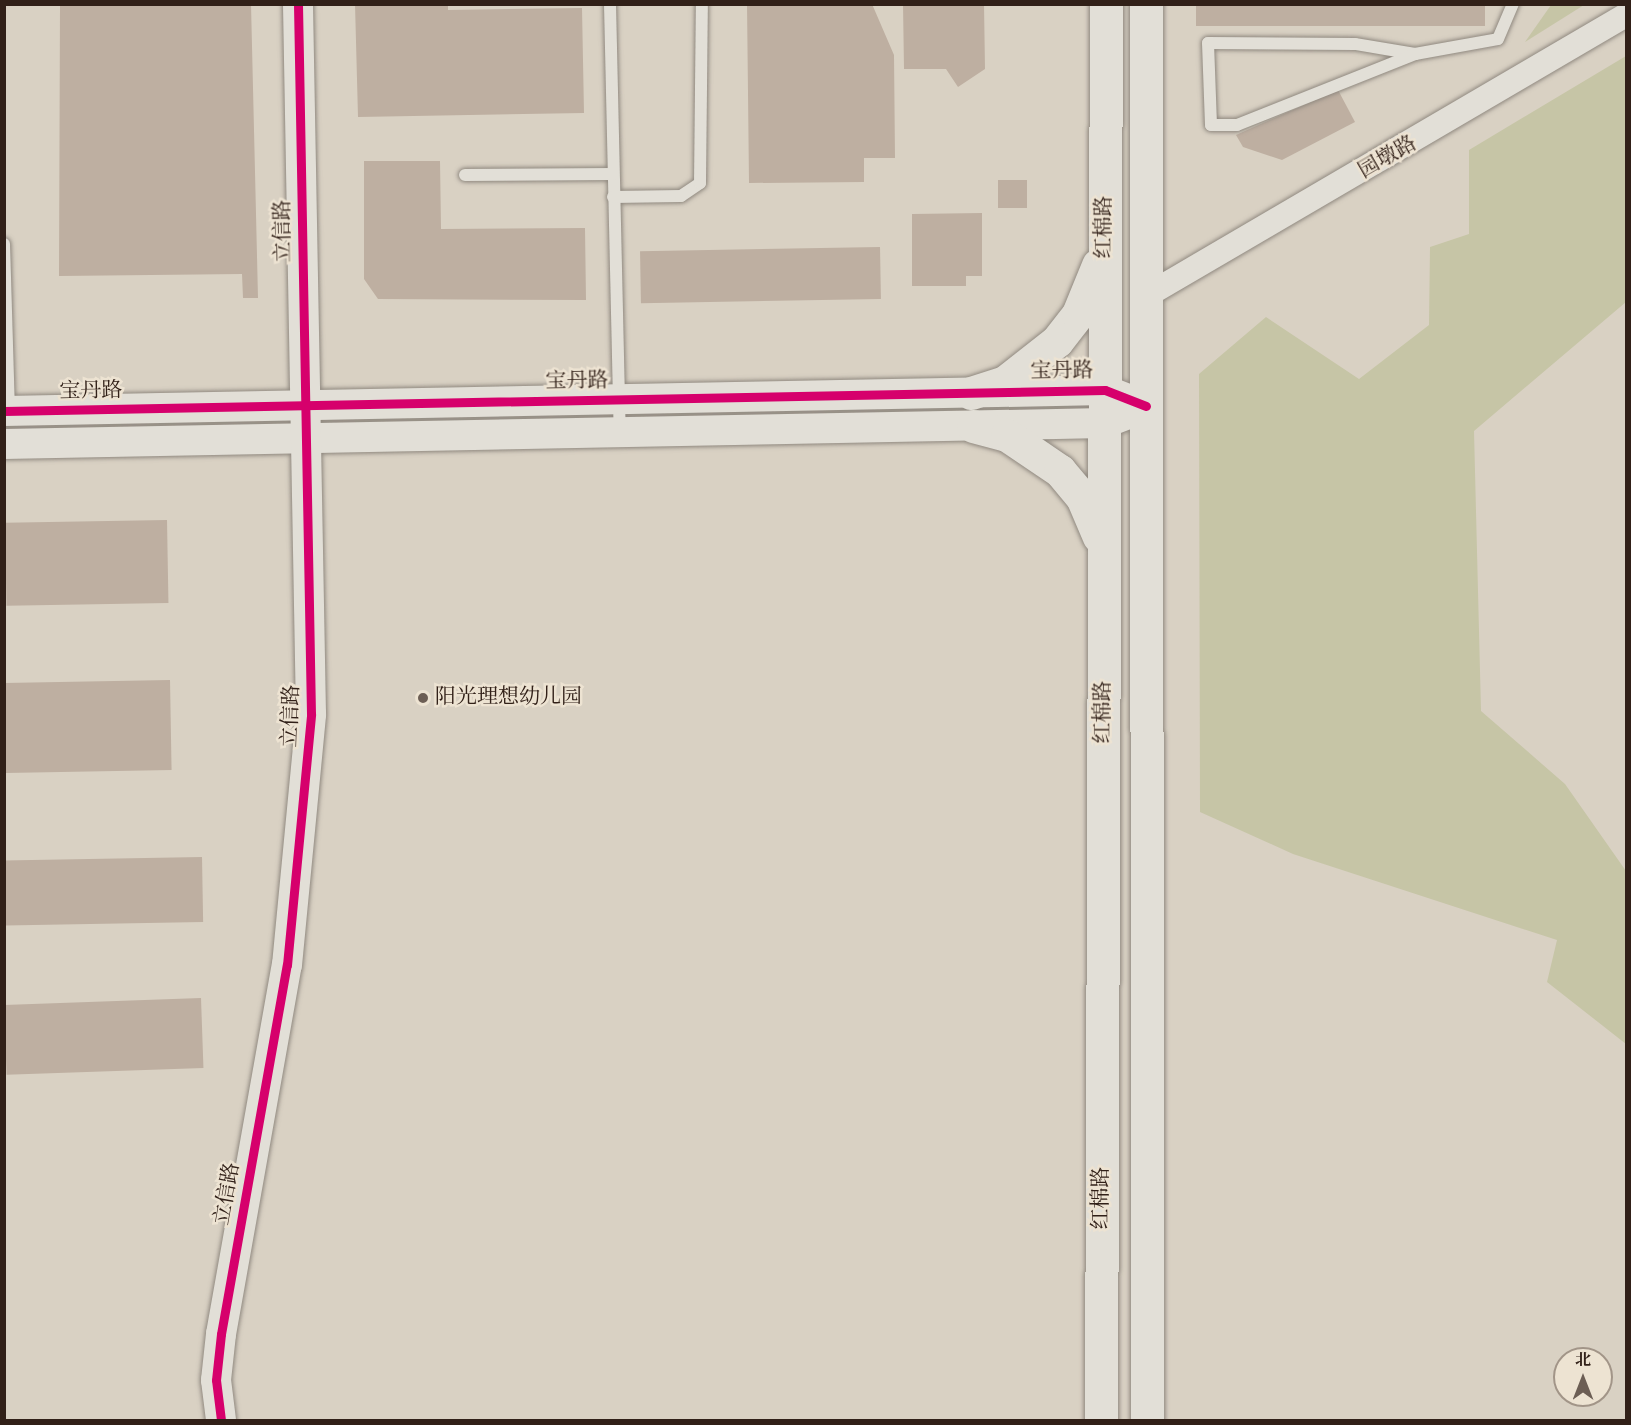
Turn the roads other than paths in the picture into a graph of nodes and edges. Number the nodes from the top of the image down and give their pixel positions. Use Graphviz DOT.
graph roads {
  1 [pos="298,4"];
  2 [pos="610,4"];
  3 [pos="702,4"];
  4 [pos="1106,4"];
  5 [pos="1146,4"];
  6 [pos="1513,4"];
  7 [pos="1626,15"];
  8 [pos="1415,54"];
  9 [pos="613,174"];
  10 [pos="465,175"];
  11 [pos="613,197"];
  12 [pos="1105,237"];
  13 [pos="4,244"];
  14 [pos="1146,296"];
  15 [pos="5,306"];
  16 [pos="1105,390"];
  17 [pos="971,393"];
  18 [pos="619,399"];
  19 [pos="306,405"];
  20 [pos="1146,406"];
  21 [pos="7,411"];
  22 [pos="1105,423"];
  23 [pos="973,426"];
  24 [pos="620,432"];
  25 [pos="306,438"];
  26 [pos="4,444"];
  27 [pos="1104,557"];
  28 [pos="220,1420"];
  29 [pos="1101,1420"];
  30 [pos="1147,1420"];
  1 -- 19 [label="street, 立信路"];
  2 -- 9 [label="lane"];
  3 -- 11 [label="lane"];
  4 -- 12 [label="main road, 红棉路"];
  5 -- 14 [label="main road, 红棉路"];
  6 -- 8 [label="lane"];
  7 -- 14 [label="street, 园墩路"];
  8 -- 8 [label="lane"];
  9 -- 10 [label="lane"];
  9 -- 11 [label="lane"];
  11 -- 18 [label="lane"];
  12 -- 16 [label="main road, 红棉路"];
  12 -- 17 [label="main road"];
  13 -- 15 [label="lane"];
  14 -- 20 [label="main road, 红棉路"];
  15 -- 21 [label="lane"];
  16 -- 17 [label="street, 宝丹路"];
  16 -- 20 [label="street, 宝丹路"];
  16 -- 22 [label="main road, 红棉路"];
  17 -- 18 [label="street, 宝丹路"];
  18 -- 19 [label="street, 宝丹路"];
  18 -- 24 [label="lane"];
  19 -- 21 [label="street, 宝丹路"];
  19 -- 25 [label="street, 立信路"];
  20 -- 22 [label="street"];
  20 -- 30 [label="main road, 红棉路"];
  22 -- 23 [label="street"];
  22 -- 27 [label="main road, 红棉路"];
  23 -- 24 [label="street"];
  23 -- 27 [label="main road"];
  24 -- 25 [label="street"];
  25 -- 26 [label="street"];
  25 -- 28 [label="street, 立信路"];
  27 -- 29 [label="main road, 红棉路"];
}
